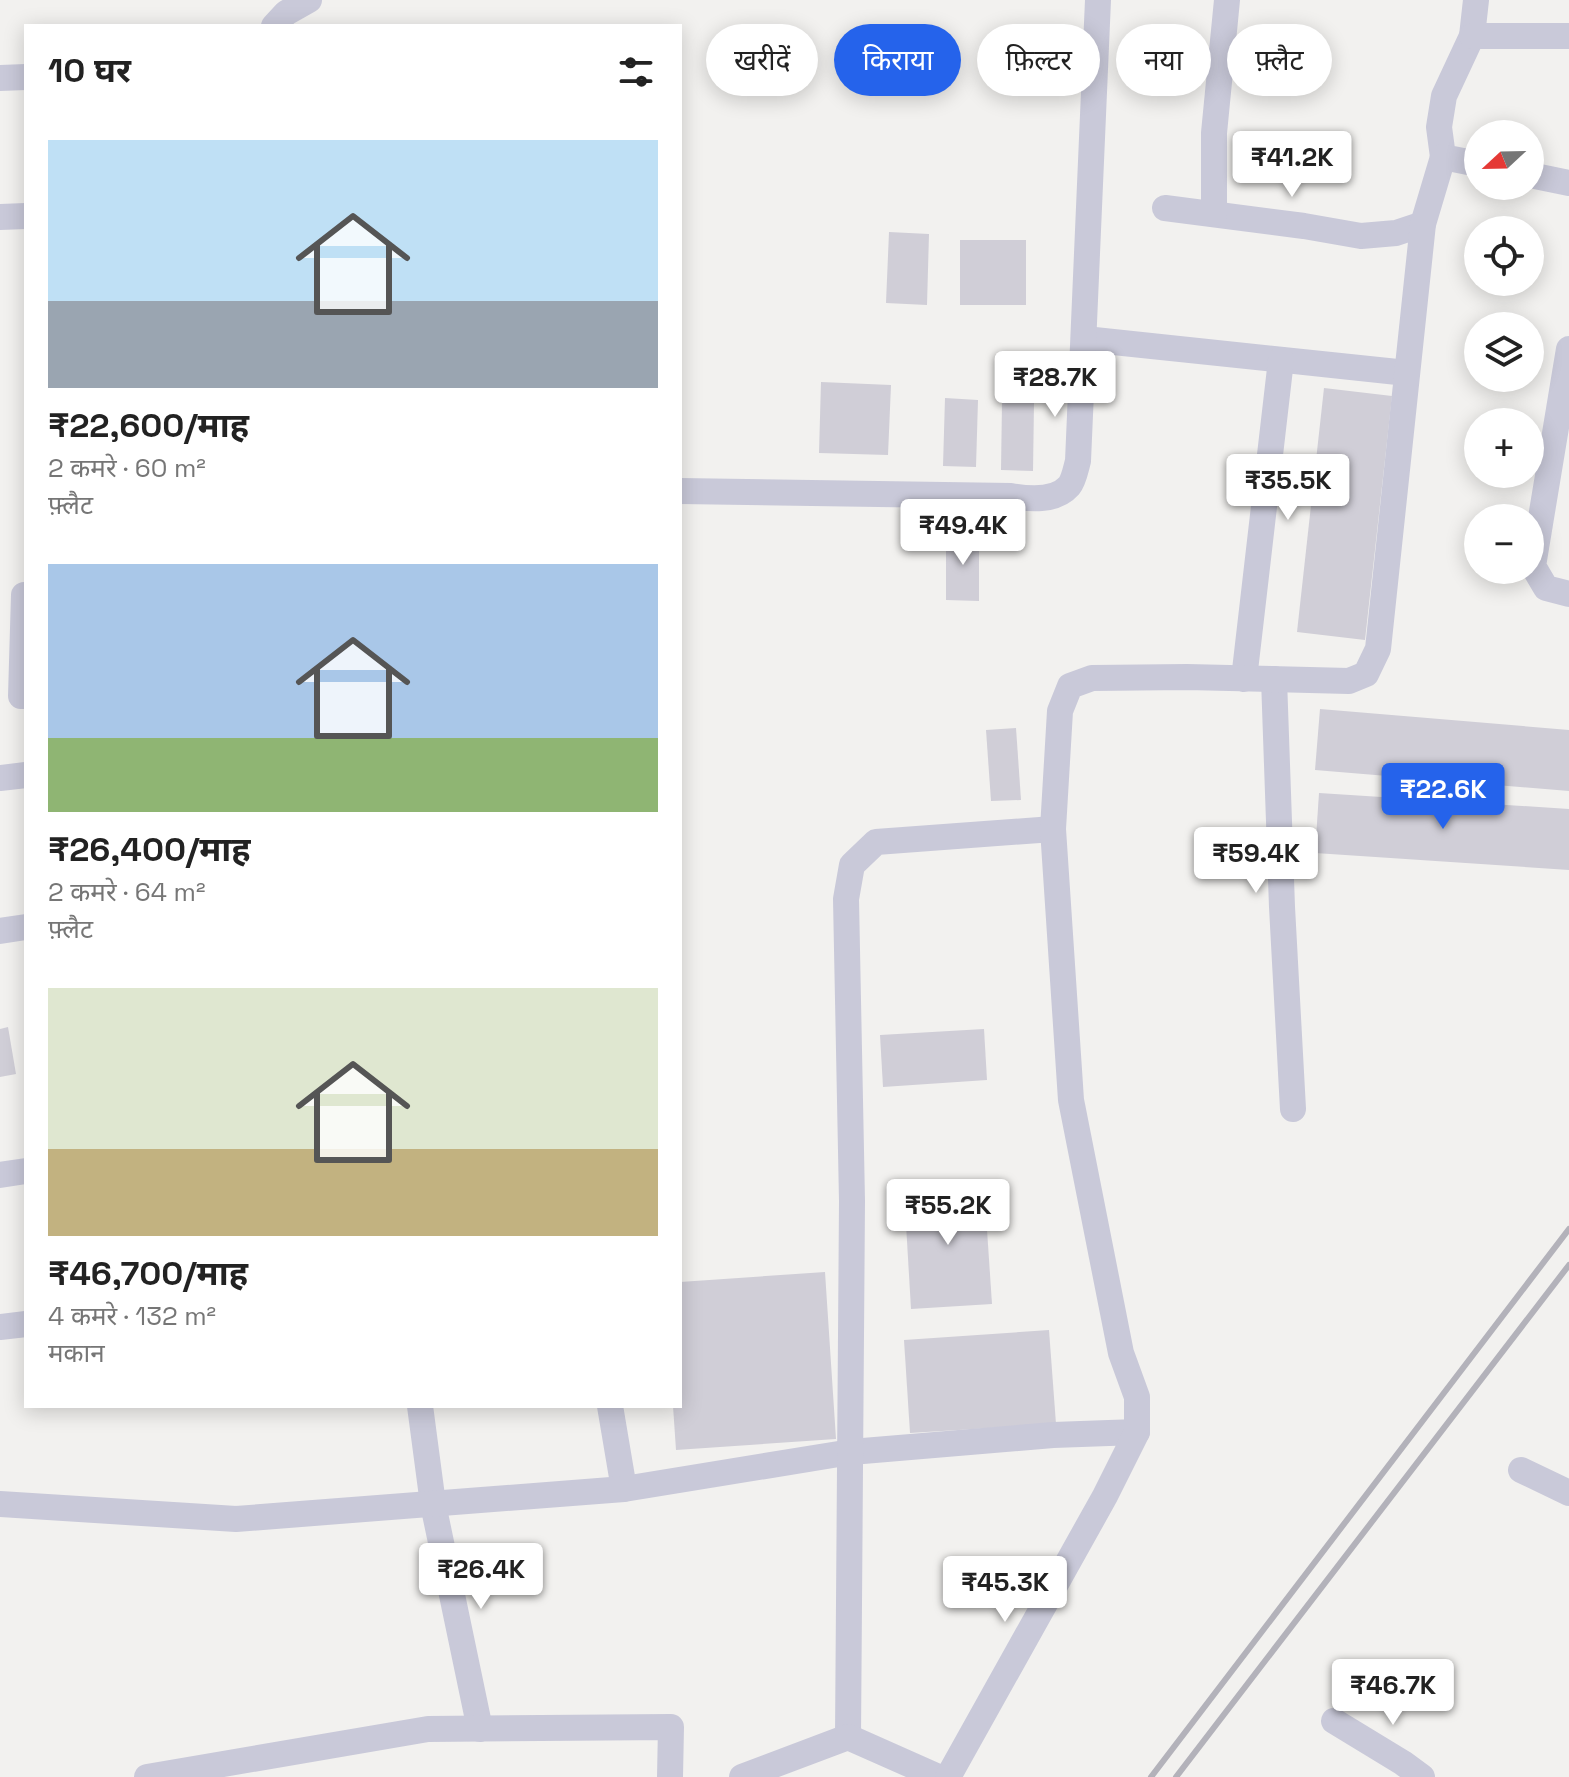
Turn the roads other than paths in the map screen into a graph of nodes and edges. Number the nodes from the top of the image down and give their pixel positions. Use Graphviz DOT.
graph roads {
  1 [pos="309,0"];
  2 [pos="1098,0"];
  3 [pos="1227,0"];
  4 [pos="1476,0"];
  5 [pos="276,24"];
  6 [pos="1472,36"];
  7 [pos="1569,36"];
  8 [pos="24,77"];
  9 [pos="0,78"];
  10 [pos="1443,157"];
  11 [pos="1464,161"];
  12 [pos="1544,178"];
  13 [pos="1569,183"];
  14 [pos="1165,208"];
  15 [pos="1214,214"];
  16 [pos="24,216"];
  17 [pos="0,217"];
  18 [pos="1423,224"];
  19 [pos="1085,339"];
  20 [pos="1569,349"];
  21 [pos="1281,360"];
  22 [pos="1407,373"];
  23 [pos="682,491"];
  24 [pos="1569,594"];
  25 [pos="17,595"];
  26 [pos="1244,679"];
  27 [pos="1274,679"];
  28 [pos="24,696"];
  29 [pos="24,775"];
  30 [pos="0,778"];
  31 [pos="1053,829"];
  32 [pos="24,927"];
  33 [pos="0,931"];
  34 [pos="1293,1109"];
  35 [pos="24,1171"];
  36 [pos="0,1175"];
  37 [pos="24,1324"];
  38 [pos="0,1327"];
  39 [pos="420,1408"];
  40 [pos="610,1408"];
  41 [pos="1137,1432"];
  42 [pos="851,1452"];
  43 [pos="1521,1470"];
  44 [pos="624,1489"];
  45 [pos="1569,1493"];
  46 [pos="0,1504"];
  47 [pos="433,1504"];
  48 [pos="1334,1721"];
  49 [pos="480,1729"];
  50 [pos="848,1737"];
  51 [pos="147,1777"];
  52 [pos="670,1777"];
  53 [pos="742,1777"];
  54 [pos="938,1777"];
  55 [pos="948,1777"];
  56 [pos="1422,1777"];
  1 -- 5 [label="street"];
  2 -- 19 [label="street"];
  3 -- 15 [label="street"];
  4 -- 6 [label="street"];
  6 -- 7 [label="street"];
  6 -- 10 [label="street"];
  8 -- 9 [label="street"];
  10 -- 11 [label="street"];
  10 -- 18 [label="street"];
  12 -- 13 [label="street"];
  14 -- 15 [label="street"];
  15 -- 18 [label="street"];
  16 -- 17 [label="street"];
  18 -- 22 [label="street"];
  19 -- 21 [label="street"];
  19 -- 23 [label="street"];
  20 -- 24 [label="street"];
  21 -- 22 [label="street"];
  21 -- 26 [label="street"];
  22 -- 27 [label="street"];
  25 -- 28 [label="street"];
  26 -- 27 [label="street"];
  26 -- 31 [label="street"];
  27 -- 34 [label="street"];
  29 -- 30 [label="street"];
  31 -- 41 [label="street"];
  31 -- 42 [label="street"];
  32 -- 33 [label="street"];
  35 -- 36 [label="street"];
  37 -- 38 [label="street"];
  39 -- 47 [label="street"];
  40 -- 44 [label="street"];
  41 -- 42 [label="street"];
  41 -- 55 [label="street"];
  42 -- 44 [label="street"];
  42 -- 50 [label="street"];
  43 -- 45 [label="street"];
  44 -- 47 [label="street"];
  46 -- 47 [label="street"];
  47 -- 49 [label="street"];
  48 -- 56 [label="street"];
  49 -- 51 [label="street"];
  49 -- 52 [label="street"];
  50 -- 53 [label="street"];
  50 -- 54 [label="street"];
}
